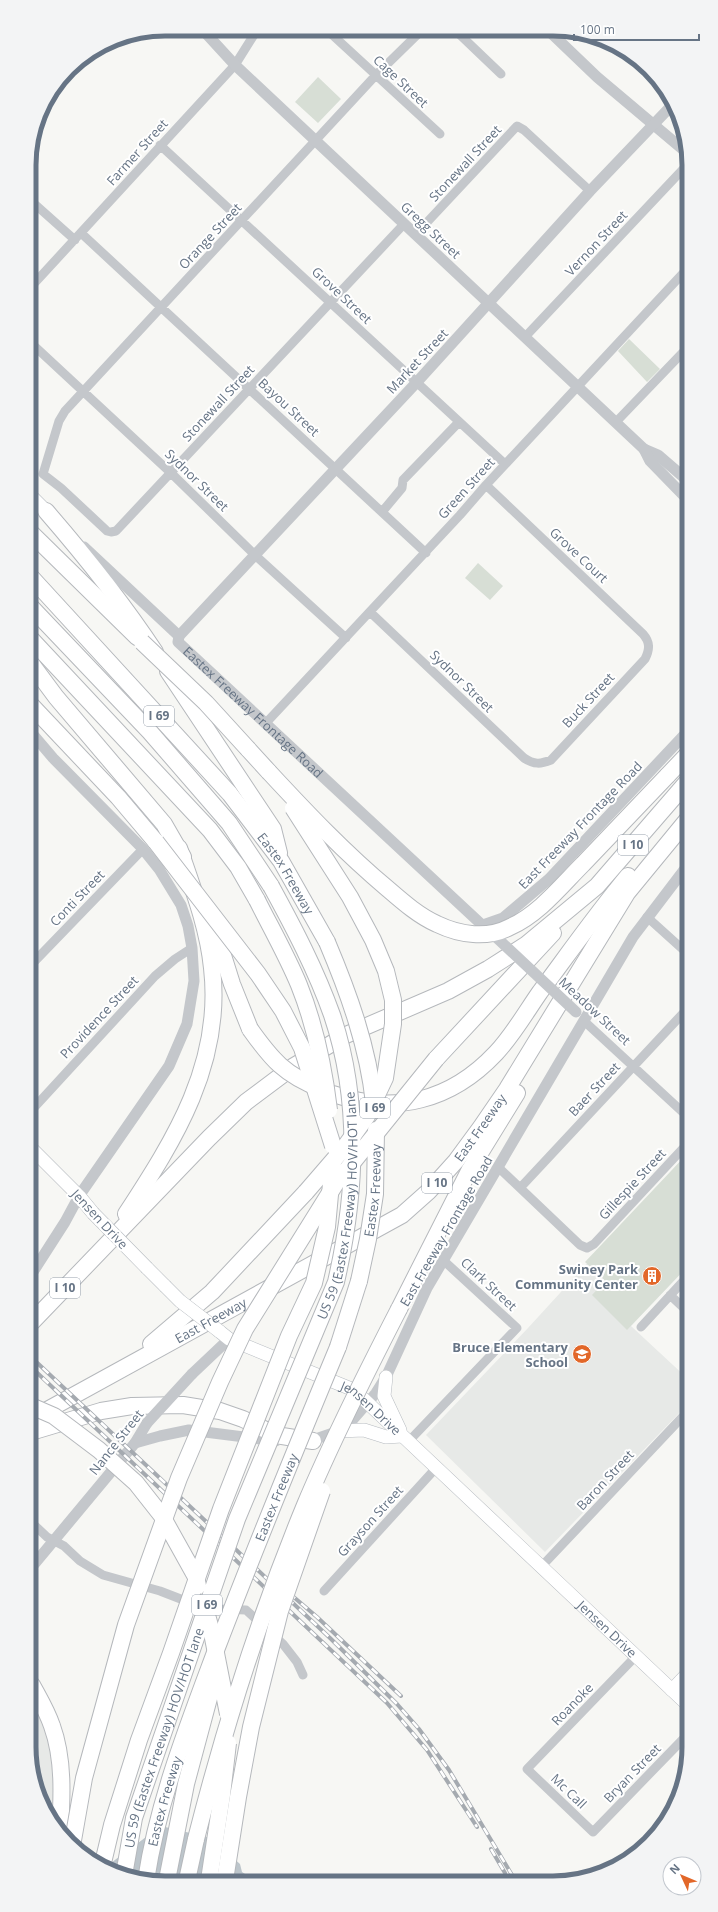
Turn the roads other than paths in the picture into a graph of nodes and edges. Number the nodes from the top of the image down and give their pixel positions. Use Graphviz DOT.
graph roads {
  1 [pos="208,36"];
  2 [pos="253,36"];
  3 [pos="334,36"];
  4 [pos="416,36"];
  5 [pos="461,36"];
  6 [pos="553,36"];
  7 [pos="235,65"];
  8 [pos="501,74"];
  9 [pos="376,75"];
  10 [pos="669,108"];
  11 [pos="654,124"];
  12 [pos="440,134"];
  13 [pos="316,141"];
  14 [pos="160,145"];
  15 [pos="681,148"];
  16 [pos="682,170"];
  17 [pos="590,191"];
  18 [pos="36,204"];
  19 [pos="243,220"];
  20 [pos="404,224"];
  21 [pos="416,234"];
  22 [pos="78,236"];
  23 [pos="682,273"];
  24 [pos="36,282"];
  25 [pos="331,302"];
  26 [pos="489,303"];
  27 [pos="162,308"];
  28 [pos="525,337"];
  29 [pos="36,348"];
  30 [pos="682,353"];
  31 [pos="417,382"];
  32 [pos="578,387"];
  33 [pos="250,388"];
  34 [pos="84,392"];
  35 [pos="459,422"];
  36 [pos="616,422"];
  37 [pos="644,449"];
  38 [pos="505,464"];
  39 [pos="336,469"];
  40 [pos="171,473"];
  41 [pos="43,474"];
  42 [pos="682,475"];
  43 [pos="682,482"];
  44 [pos="486,485"];
  45 [pos="675,488"];
  46 [pos="682,494"];
  47 [pos="36,501"];
  48 [pos="46,511"];
  49 [pos="382,512"];
  50 [pos="36,538"];
  51 [pos="426,553"];
  52 [pos="255,555"];
  53 [pos="36,583"];
  54 [pos="36,612"];
  55 [pos="370,612"];
  56 [pos="178,636"];
  57 [pos="346,638"];
  58 [pos="36,644"];
  59 [pos="649,647"];
  60 [pos="36,670"];
  61 [pos="36,710"];
  62 [pos="265,724"];
  63 [pos="682,737"];
  64 [pos="36,738"];
  65 [pos="682,760"];
  66 [pos="539,764"];
  67 [pos="269,772"];
  68 [pos="682,788"];
  69 [pos="682,820"];
  70 [pos="682,826"];
  71 [pos="149,846"];
  72 [pos="179,848"];
  73 [pos="656,857"];
  74 [pos="281,861"];
  75 [pos="682,873"];
  76 [pos="597,886"];
  77 [pos="648,917"];
  78 [pos="484,925"];
  79 [pos="192,948"];
  80 [pos="682,948"];
  81 [pos="36,960"];
  82 [pos="682,1014"];
  83 [pos="584,1021"];
  84 [pos="633,1067"];
  85 [pos="36,1106"];
  86 [pos="682,1112"];
  87 [pos="333,1146"];
  88 [pos="682,1149"];
  89 [pos="36,1153"];
  90 [pos="498,1167"];
  91 [pos="520,1188"];
  92 [pos="79,1196"];
  93 [pos="98,1253"];
  94 [pos="443,1260"];
  95 [pos="36,1267"];
  96 [pos="682,1282"];
  97 [pos="670,1295"];
  98 [pos="682,1306"];
  99 [pos="36,1319"];
  100 [pos="641,1327"];
  101 [pos="224,1335"];
  102 [pos="386,1377"];
  103 [pos="99,1382"];
  104 [pos="369,1403"];
  105 [pos="350,1404"];
  106 [pos="36,1408"];
  107 [pos="36,1416"];
  108 [pos="682,1417"];
  109 [pos="36,1430"];
  110 [pos="339,1431"];
  111 [pos="405,1439"];
  112 [pos="313,1441"];
  113 [pos="135,1443"];
  114 [pos="436,1468"];
  115 [pos="36,1527"];
  116 [pos="55,1542"];
  117 [pos="36,1563"];
  118 [pos="541,1567"];
  119 [pos="324,1591"];
  120 [pos="235,1601"];
  121 [pos="636,1656"];
  122 [pos="303,1675"];
  123 [pos="682,1679"];
  124 [pos="672,1690"];
  125 [pos="36,1693"];
  126 [pos="682,1699"];
  127 [pos="682,1740"];
  128 [pos="528,1769"];
  129 [pos="60,1822"];
  130 [pos="593,1832"];
  131 [pos="74,1837"];
  132 [pos="104,1860"];
  133 [pos="125,1869"];
  134 [pos="147,1875"];
  135 [pos="167,1876"];
  136 [pos="188,1876"];
  137 [pos="210,1876"];
  138 [pos="226,1876"];
  1 -- 7 [label="street, Gregg Street"];
  2 -- 7 [label="street, Farmer Street"];
  3 -- 9 [label="street, Cage Street"];
  4 -- 9 [label="street, Orange Street"];
  5 -- 8 [label="street"];
  6 -- 11 [label="street"];
  7 -- 13 [label="street, Gregg Street"];
  7 -- 14 [label="street, Farmer Street"];
  9 -- 12 [label="street, Cage Street"];
  9 -- 13 [label="street, Orange Street"];
  10 -- 11 [label="street, Market Street"];
  11 -- 15 [label="street"];
  11 -- 17 [label="street, Market Street"];
  13 -- 19 [label="street, Orange Street"];
  13 -- 20 [label="street, Gregg Street"];
  14 -- 19 [label="street, Grove Street"];
  14 -- 22 [label="street, Farmer Street"];
  16 -- 28 [label="street, Vernon Street"];
  17 -- 21 [label="street, Stonewall Street"];
  17 -- 26 [label="street, Market Street"];
  18 -- 22 [label="street, Bayou Street"];
  19 -- 25 [label="street, Grove Street"];
  19 -- 27 [label="street, Orange Street"];
  20 -- 21 [label="street, Gregg Street"];
  20 -- 25 [label="street, Stonewall Street"];
  21 -- 26 [label="street, Gregg Street"];
  22 -- 24 [label="street, Farmer Street"];
  22 -- 27 [label="street, Bayou Street"];
  23 -- 32 [label="street, Green Street"];
  25 -- 31 [label="street, Grove Street"];
  25 -- 33 [label="street, Stonewall Street"];
  26 -- 28 [label="street, Gregg Street"];
  26 -- 31 [label="street, Market Street"];
  27 -- 33 [label="street, Bayou Street"];
  27 -- 34 [label="street, Orange Street"];
  28 -- 32 [label="street, Gregg Street"];
  29 -- 34 [label="street, Sydnor Street"];
  30 -- 36 [label="street"];
  31 -- 35 [label="street, Grove Street"];
  31 -- 39 [label="street, Market Street"];
  32 -- 36 [label="street, Gregg Street"];
  32 -- 38 [label="street, Green Street"];
  33 -- 39 [label="street, Bayou Street"];
  33 -- 40 [label="street, Stonewall Street"];
  34 -- 40 [label="street, Sydnor Street"];
  34 -- 41 [label="street, Orange Street"];
  35 -- 38 [label="street, Grove Street"];
  35 -- 49 [label="street"];
  36 -- 37 [label="street, Gregg Street"];
  37 -- 42 [label="street, Gregg Street"];
  37 -- 45 [label="street, Gregg Street"];
  38 -- 44 [label="street, Green Street"];
  39 -- 49 [label="street, Bayou Street"];
  39 -- 52 [label="street, Market Street"];
  40 -- 41 [label="street, Stonewall Street"];
  40 -- 52 [label="street, Sydnor Street"];
  43 -- 45 [label="street"];
  44 -- 51 [label="street, Green Street"];
  44 -- 59 [label="street, Grove Court"];
  45 -- 46 [label="street, Gregg Street"];
  47 -- 48 [label="main road, Eastex Freeway Frontage Road"];
  48 -- 56 [label="street, Eastex Freeway Frontage Road"];
  48 -- 74 [label="highway"];
  49 -- 51 [label="street, Bayou Street"];
  50 -- 67 [label="highway, bridge"];
  51 -- 55 [label="street, Green Street"];
  52 -- 56 [label="street, Market Street"];
  52 -- 57 [label="street, Sydnor Street"];
  53 -- 74 [label="highway, Eastex Freeway / I 69"];
  54 -- 133 [label="highway, US 59 (Eastex Freeway) HOV/HOT lane / I 69, bridge"];
  55 -- 57 [label="street, Green Street"];
  55 -- 66 [label="street, Sydnor Street"];
  56 -- 62 [label="street, Eastex Freeway Frontage Road"];
  57 -- 62 [label="street, Green Street"];
  58 -- 87 [label="highway, I 69, bridge"];
  59 -- 66 [label="street, Buck Street"];
  60 -- 72 [label="highway"];
  61 -- 71 [label="highway"];
  62 -- 78 [label="street, Eastex Freeway Frontage Road"];
  63 -- 78 [label="street, East Freeway Frontage Road"];
  64 -- 71 [label="street"];
  65 -- 67 [label="highway, bridge"];
  67 -- 103 [label="highway, bridge"];
  68 -- 76 [label="highway, I 10"];
  69 -- 72 [label="highway, bridge"];
  70 -- 73 [label="highway, East Freeway / I 10"];
  71 -- 79 [label="street"];
  71 -- 81 [label="street, Conti Street"];
  71 -- 87 [label="highway, bridge"];
  72 -- 93 [label="highway"];
  73 -- 103 [label="highway, East Freeway / I 10"];
  73 -- 105 [label="highway, bridge"];
  74 -- 120 [label="highway, Eastex Freeway / I 69, bridge"];
  75 -- 77 [label="street, East Freeway Frontage Road"];
  76 -- 93 [label="highway, I 10"];
  76 -- 131 [label="highway, bridge"];
  77 -- 80 [label="street"];
  77 -- 83 [label="street, East Freeway Frontage Road"];
  78 -- 83 [label="street, Meadow Street, bridge"];
  79 -- 85 [label="street, Providence Street"];
  79 -- 92 [label="street"];
  82 -- 84 [label="street, Baer Street"];
  83 -- 84 [label="street, Meadow Street"];
  83 -- 90 [label="street, East Freeway Frontage Road"];
  84 -- 86 [label="street, Meadow Street"];
  84 -- 91 [label="street, Baer Street"];
  87 -- 132 [label="highway, I 69, bridge"];
  88 -- 91 [label="street, Gillespie Street"];
  89 -- 92 [label="main road, Jensen Drive"];
  90 -- 91 [label="street"];
  90 -- 94 [label="street, East Freeway Frontage Road"];
  92 -- 95 [label="street"];
  92 -- 101 [label="main road, Jensen Drive, bridge"];
  93 -- 99 [label="highway, I 10"];
  94 -- 102 [label="street, East Freeway Frontage Road"];
  94 -- 111 [label="street, Clark Street"];
  96 -- 97 [label="street"];
  97 -- 98 [label="street"];
  97 -- 100 [label="street"];
  101 -- 104 [label="main road, Jensen Drive"];
  101 -- 113 [label="street, Nance Street, bridge"];
  102 -- 104 [label="street, East Freeway Frontage Road"];
  102 -- 111 [label="main road"];
  103 -- 107 [label="highway, East Freeway / I 10"];
  104 -- 110 [label="street, East Freeway Frontage Road"];
  104 -- 111 [label="main road, Jensen Drive"];
  105 -- 136 [label="highway, bridge"];
  105 -- 138 [label="highway, bridge"];
  106 -- 137 [label="highway, bridge"];
  108 -- 118 [label="street, Baron Street"];
  109 -- 112 [label="highway"];
  110 -- 111 [label="main road"];
  110 -- 112 [label="street, East Freeway Frontage Road"];
  111 -- 114 [label="main road, Jensen Drive"];
  112 -- 113 [label="street, East Freeway Frontage Road"];
  113 -- 116 [label="street, Nance Street"];
  114 -- 118 [label="main road, Jensen Drive"];
  114 -- 119 [label="street, Grayson Street"];
  115 -- 116 [label="street"];
  116 -- 117 [label="street, Nance Street"];
  116 -- 122 [label="street"];
  118 -- 121 [label="main road, Jensen Drive"];
  120 -- 134 [label="highway, Eastex Freeway / I 69, bridge"];
  120 -- 135 [label="highway, bridge"];
  121 -- 124 [label="main road, Jensen Drive"];
  121 -- 128 [label="street, Roanoke"];
  123 -- 124 [label="main road"];
  124 -- 126 [label="main road, Jensen Drive"];
  125 -- 129 [label="highway"];
  127 -- 130 [label="street, Bryan Street"];
  128 -- 130 [label="street, Mc Call"];
}
